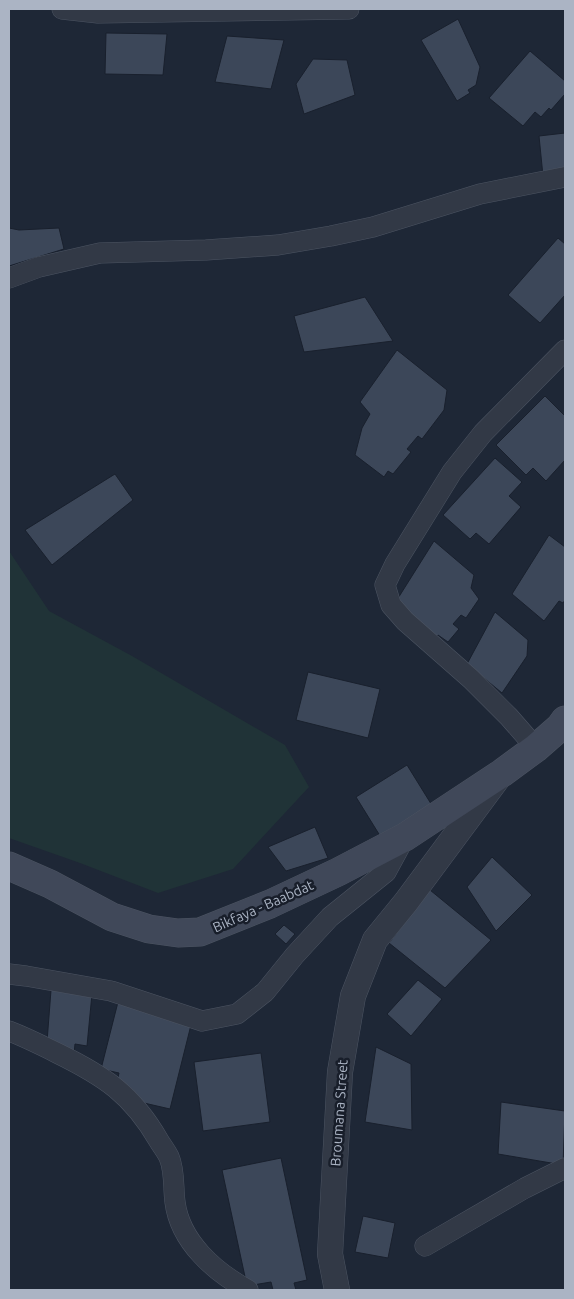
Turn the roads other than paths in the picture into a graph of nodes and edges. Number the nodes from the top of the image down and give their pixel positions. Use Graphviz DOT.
graph roads {
  1 [pos="62,9"];
  2 [pos="349,9"];
  3 [pos="565,177"];
  4 [pos="9,278"];
  5 [pos="565,350"];
  6 [pos="565,720"];
  7 [pos="536,748"];
  8 [pos="502,773"];
  9 [pos="405,837"];
  10 [pos="9,866"];
  11 [pos="9,974"];
  12 [pos="9,1031"];
  13 [pos="565,1168"];
  14 [pos="425,1246"];
  15 [pos="248,1290"];
  16 [pos="337,1290"];
  1 -- 2 [label="street"];
  3 -- 4 [label="street"];
  5 -- 7 [label="street"];
  6 -- 7 [label="main road, Bikfaya - Baabdat"];
  7 -- 8 [label="main road, Bikfaya - Baabdat"];
  8 -- 9 [label="main road, Bikfaya - Baabdat"];
  8 -- 16 [label="street, Broumana Street"];
  9 -- 10 [label="main road, Bikfaya - Baabdat"];
  9 -- 11 [label="street"];
  12 -- 15 [label="street"];
  13 -- 14 [label="street"];
}
